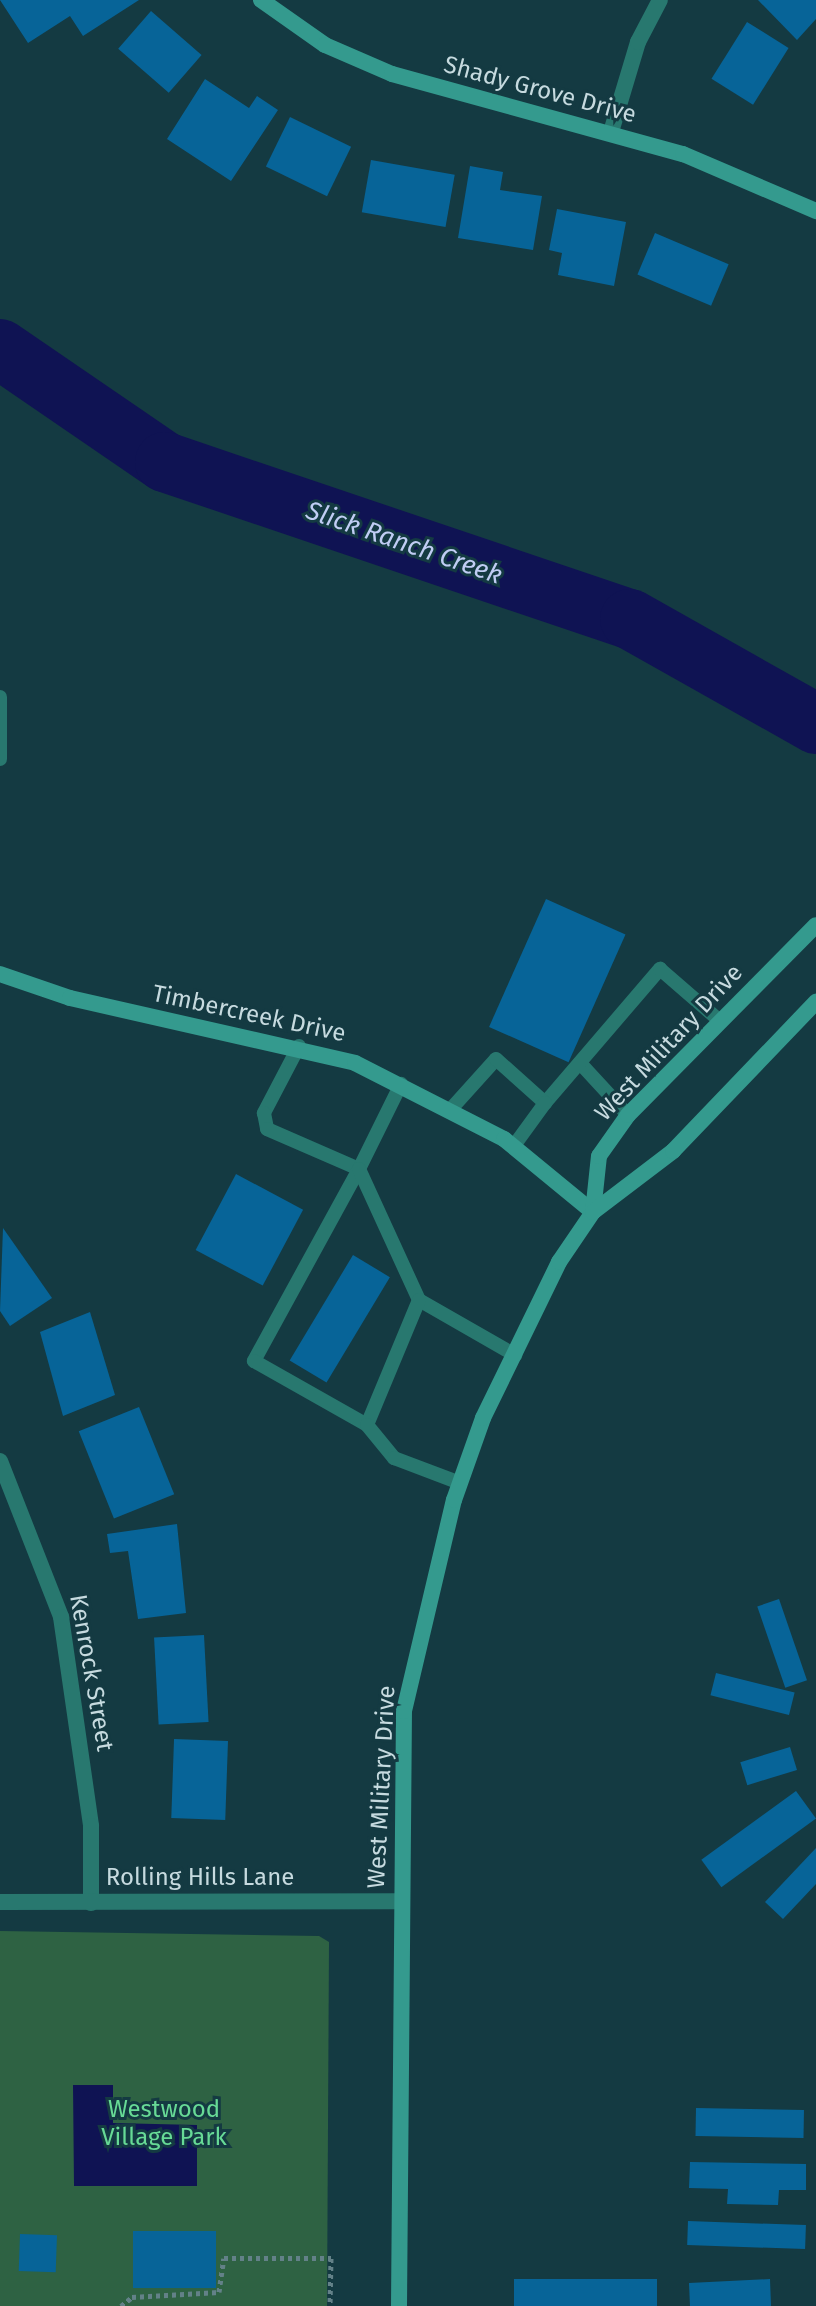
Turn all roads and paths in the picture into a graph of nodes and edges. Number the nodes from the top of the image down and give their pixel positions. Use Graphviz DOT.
graph roads {
  1 [pos="261,0"];
  2 [pos="660,0"];
  3 [pos="611,132"];
  4 [pos="816,211"];
  5 [pos="0,697"];
  6 [pos="0,759"];
  7 [pos="816,925"];
  8 [pos="0,974"];
  9 [pos="816,1002"];
  10 [pos="720,1021"];
  11 [pos="299,1046"];
  12 [pos="580,1063"];
  13 [pos="401,1084"];
  14 [pos="545,1103"];
  15 [pos="451,1109"];
  16 [pos="628,1115"];
  17 [pos="513,1147"];
  18 [pos="359,1169"];
  19 [pos="593,1212"];
  20 [pos="419,1300"];
  21 [pos="515,1355"];
  22 [pos="367,1425"];
  23 [pos="0,1461"];
  24 [pos="460,1483"];
  25 [pos="400,1901"];
  26 [pos="0,1902"];
  27 [pos="91,1903"];
  28 [pos="121,2306"];
  29 [pos="330,2306"];
  30 [pos="399,2306"];
  1 -- 3 [label="main road, Shady Grove Drive"];
  2 -- 3 [label="street"];
  3 -- 4 [label="main road, Shady Grove Drive"];
  5 -- 6 [label="lane"];
  7 -- 10 [label="main road, West Military Drive"];
  8 -- 11 [label="main road, Timbercreek Drive"];
  9 -- 19 [label="main road, West Military Drive"];
  10 -- 12 [label="lane"];
  10 -- 16 [label="main road, West Military Drive"];
  11 -- 13 [label="main road, Timbercreek Drive"];
  11 -- 18 [label="lane"];
  12 -- 14 [label="lane"];
  12 -- 16 [label="lane"];
  13 -- 15 [label="main road, Timbercreek Drive"];
  13 -- 18 [label="lane"];
  14 -- 15 [label="lane"];
  14 -- 17 [label="lane"];
  15 -- 17 [label="main road, Timbercreek Drive"];
  16 -- 19 [label="main road, West Military Drive"];
  17 -- 19 [label="main road, Timbercreek Drive"];
  18 -- 20 [label="lane"];
  18 -- 22 [label="lane"];
  19 -- 21 [label="main road, West Military Drive"];
  20 -- 21 [label="lane"];
  20 -- 22 [label="lane"];
  21 -- 24 [label="main road, West Military Drive"];
  22 -- 24 [label="lane"];
  23 -- 27 [label="street, Kenrock Street"];
  24 -- 25 [label="main road, West Military Drive"];
  25 -- 27 [label="street, Rolling Hills Lane"];
  25 -- 30 [label="main road, West Military Drive"];
  26 -- 27 [label="street, Rolling Hills Lane"];
  28 -- 29 [label="path"];
}
